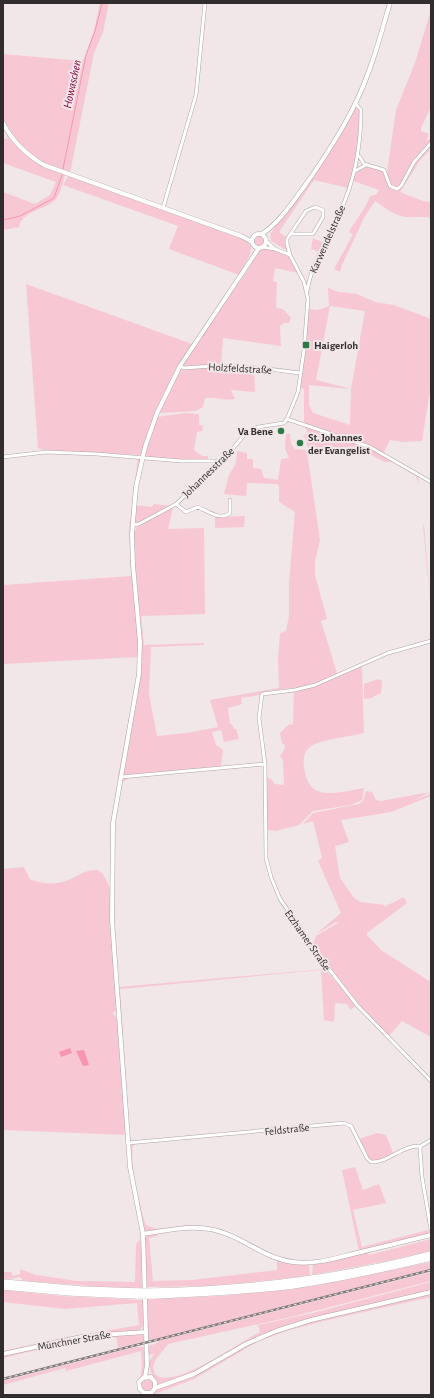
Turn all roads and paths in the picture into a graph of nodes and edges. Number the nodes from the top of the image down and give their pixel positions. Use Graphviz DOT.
graph roads {
  1 [pos="205,3"];
  2 [pos="390,3"];
  3 [pos="355,103"];
  4 [pos="3,123"];
  5 [pos="431,143"];
  6 [pos="359,156"];
  7 [pos="366,165"];
  8 [pos="354,172"];
  9 [pos="162,208"];
  10 [pos="270,229"];
  11 [pos="262,234"];
  12 [pos="292,234"];
  13 [pos="241,236"];
  14 [pos="253,236"];
  15 [pos="266,240"];
  16 [pos="252,244"];
  17 [pos="261,248"];
  18 [pos="275,249"];
  19 [pos="253,255"];
  20 [pos="290,255"];
  21 [pos="307,291"];
  22 [pos="180,366"];
  23 [pos="300,373"];
  24 [pos="287,419"];
  25 [pos="3,457"];
  26 [pos="142,458"];
  27 [pos="221,461"];
  28 [pos="431,482"];
  29 [pos="230,500"];
  30 [pos="176,504"];
  31 [pos="132,525"];
  32 [pos="431,641"];
  33 [pos="265,764"];
  34 [pos="121,777"];
  35 [pos="431,1081"];
  36 [pos="431,1140"];
  37 [pos="128,1143"];
  38 [pos="421,1146"];
  39 [pos="431,1230"];
  40 [pos="142,1234"];
  41 [pos="431,1235"];
  42 [pos="431,1254"];
  43 [pos="431,1258"];
  44 [pos="3,1282"];
  45 [pos="3,1287"];
  46 [pos="431,1292"];
  47 [pos="138,1293"];
  48 [pos="153,1293"];
  49 [pos="146,1332"];
  50 [pos="3,1354"];
  51 [pos="147,1366"];
  52 [pos="145,1377"];
  53 [pos="150,1377"];
  54 [pos="155,1382"];
  55 [pos="169,1383"];
  56 [pos="155,1388"];
  57 [pos="145,1394"];
  58 [pos="151,1394"];
  1 -- 9 [label="street"];
  2 -- 3 [label="street"];
  3 -- 6 [label="street, Karwendelstraße"];
  3 -- 10 [label="street"];
  4 -- 9 [label="street"];
  5 -- 7 [label="street"];
  6 -- 7 [label="street"];
  6 -- 8 [label="street, Karwendelstraße"];
  7 -- 8 [label="street"];
  8 -- 21 [label="street, Karwendelstraße"];
  9 -- 13 [label="street"];
  10 -- 11 [label="street"];
  10 -- 15 [label="street"];
  11 -- 14 [label="street"];
  11 -- 15 [label="street"];
  12 -- 12 [label="street"];
  12 -- 20 [label="street"];
  13 -- 14 [label="street"];
  13 -- 16 [label="street"];
  14 -- 16 [label="street"];
  15 -- 17 [label="street"];
  15 -- 18 [label="street"];
  16 -- 17 [label="street"];
  16 -- 19 [label="street"];
  17 -- 18 [label="street"];
  17 -- 19 [label="street"];
  18 -- 20 [label="street"];
  19 -- 22 [label="street"];
  20 -- 21 [label="street"];
  21 -- 23 [label="street"];
  22 -- 23 [label="street, Holzfeldstraße"];
  22 -- 26 [label="street"];
  23 -- 24 [label="street"];
  24 -- 27 [label="street, Johannesstraße"];
  24 -- 28 [label="street"];
  25 -- 26 [label="street"];
  26 -- 27 [label="street"];
  26 -- 31 [label="street"];
  27 -- 30 [label="street, Johannesstraße"];
  29 -- 30 [label="street"];
  30 -- 31 [label="street, Johannesstraße"];
  31 -- 34 [label="street"];
  32 -- 33 [label="street, Etzhamer Straße"];
  33 -- 34 [label="street"];
  33 -- 35 [label="street, Etzhamer Straße"];
  34 -- 37 [label="street"];
  36 -- 38 [label="street"];
  37 -- 38 [label="street, Feldstraße"];
  37 -- 40 [label="street"];
  38 -- 39 [label="street"];
  40 -- 41 [label="street"];
  40 -- 49 [label="street"];
  42 -- 48 [label="highway"];
  43 -- 48 [label="highway"];
  44 -- 47 [label="highway"];
  45 -- 47 [label="highway"];
  46 -- 55 [label="street"];
  47 -- 48 [label="highway, bridge"];
  49 -- 50 [label="street, Münchner Straße"];
  49 -- 51 [label="street"];
  51 -- 52 [label="street"];
  51 -- 53 [label="street"];
  52 -- 53 [label="street"];
  52 -- 57 [label="street"];
  53 -- 54 [label="street"];
  54 -- 55 [label="street"];
  54 -- 56 [label="street"];
  55 -- 56 [label="street"];
  56 -- 58 [label="street"];
  57 -- 58 [label="street"];
}
